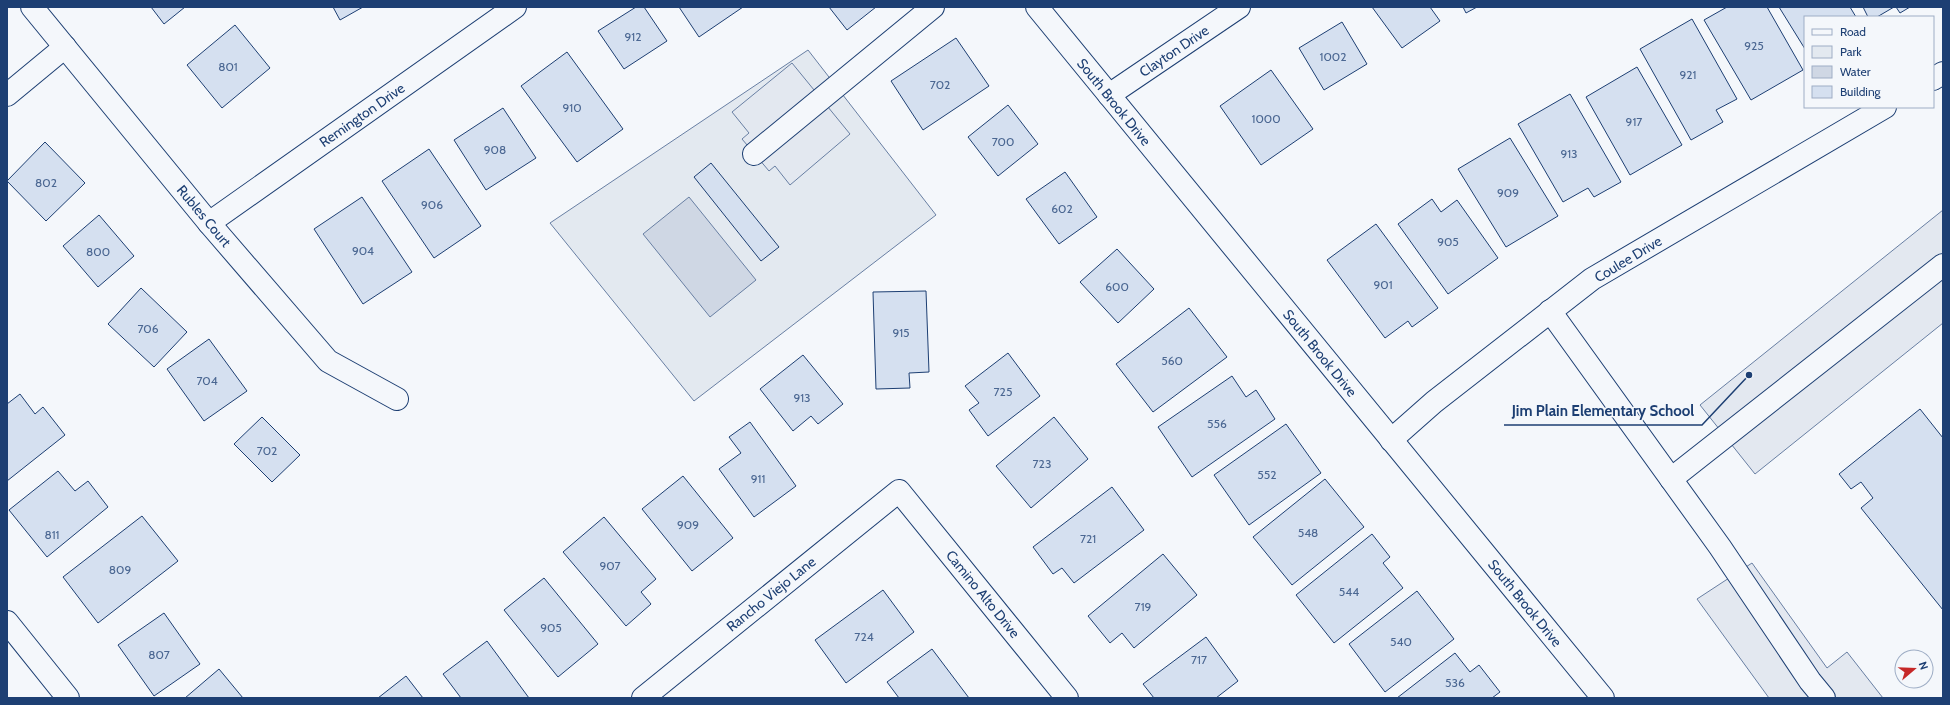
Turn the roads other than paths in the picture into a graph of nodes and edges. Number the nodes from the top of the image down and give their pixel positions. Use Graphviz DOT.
graph roads {
  1 [pos="32,7"];
  2 [pos="515,7"];
  3 [pos="934,7"];
  4 [pos="1037,7"];
  5 [pos="1239,7"];
  6 [pos="66,47"];
  7 [pos="1943,73"];
  8 [pos="1934,78"];
  9 [pos="7,95"];
  10 [pos="1109,95"];
  11 [pos="1883,108"];
  12 [pos="754,154"];
  13 [pos="209,223"];
  14 [pos="1943,265"];
  15 [pos="1550,311"];
  16 [pos="398,399"];
  17 [pos="1391,440"];
  18 [pos="1671,479"];
  19 [pos="900,491"];
  20 [pos="8,626"];
  21 [pos="68,698"];
  22 [pos="643,698"];
  23 [pos="1067,698"];
  24 [pos="1603,698"];
  25 [pos="1824,698"];
  1 -- 6 [label="street, Rubles Court"];
  2 -- 13 [label="street, Remington Drive"];
  3 -- 12 [label="street"];
  4 -- 10 [label="street, South Brook Drive"];
  5 -- 10 [label="street, Clayton Drive"];
  6 -- 9 [label="street"];
  6 -- 13 [label="street, Rubles Court"];
  7 -- 8 [label="street"];
  10 -- 17 [label="street, South Brook Drive"];
  11 -- 15 [label="street, Coulee Drive"];
  13 -- 16 [label="street, Rubles Court"];
  14 -- 18 [label="street"];
  15 -- 17 [label="street, Coulee Drive"];
  15 -- 18 [label="street"];
  17 -- 24 [label="street, South Brook Drive"];
  18 -- 25 [label="street"];
  19 -- 22 [label="street, Rancho Viejo Lane"];
  19 -- 23 [label="street, Camino Alto Drive"];
  20 -- 21 [label="street"];
}
